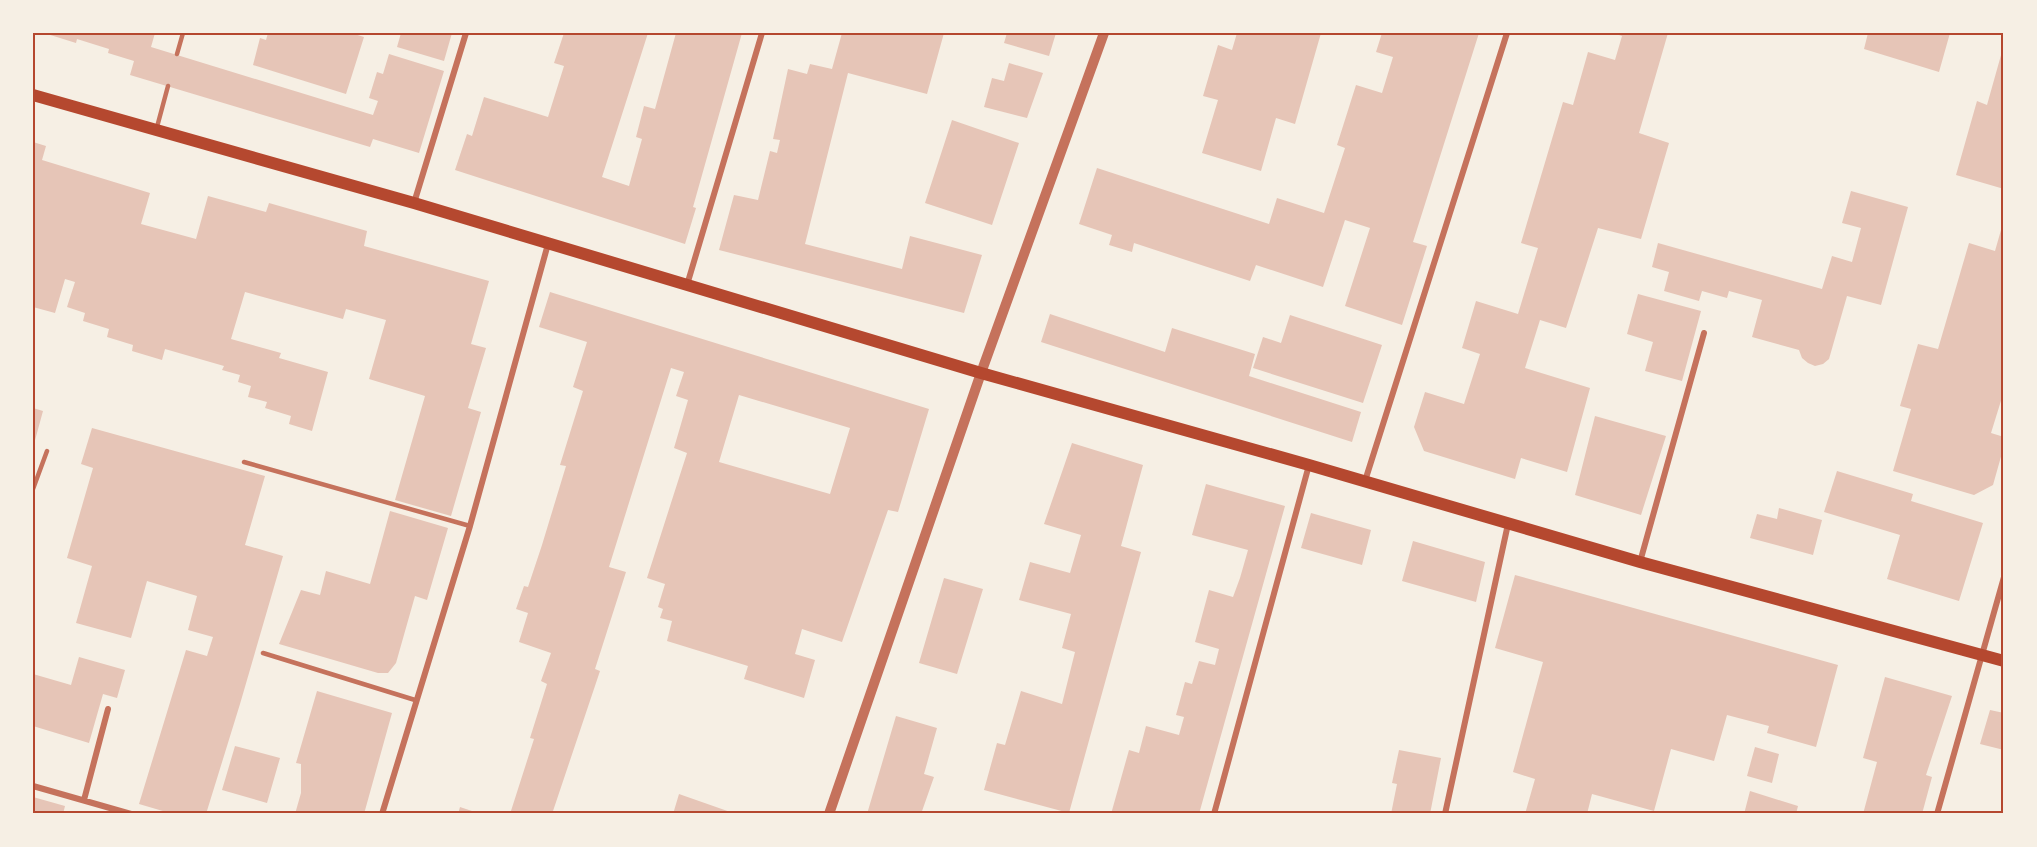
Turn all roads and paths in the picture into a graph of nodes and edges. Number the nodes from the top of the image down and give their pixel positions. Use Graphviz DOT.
graph roads {
  1 [pos="183,33"];
  2 [pos="466,33"];
  3 [pos="762,33"];
  4 [pos="1104,33"];
  5 [pos="1507,33"];
  6 [pos="177,54"];
  7 [pos="168,86"];
  8 [pos="33,95"];
  9 [pos="156,130"];
  10 [pos="414,203"];
  11 [pos="548,244"];
  12 [pos="687,285"];
  13 [pos="1704,333"];
  14 [pos="981,373"];
  15 [pos="47,452"];
  16 [pos="243,462"];
  17 [pos="1309,465"];
  18 [pos="1365,482"];
  19 [pos="33,487"];
  20 [pos="1508,524"];
  21 [pos="470,526"];
  22 [pos="1640,562"];
  23 [pos="2004,577"];
  24 [pos="263,653"];
  25 [pos="1982,654"];
  26 [pos="2004,661"];
  27 [pos="416,700"];
  28 [pos="108,709"];
  29 [pos="33,786"];
  30 [pos="84,800"];
  31 [pos="131,814"];
  32 [pos="382,814"];
  33 [pos="829,814"];
  34 [pos="1214,814"];
  35 [pos="1444,814"];
  36 [pos="1937,814"];
  1 -- 6 [label="lane"];
  2 -- 10 [label="street"];
  3 -- 12 [label="street"];
  4 -- 14 [label="street"];
  5 -- 18 [label="street"];
  7 -- 9 [label="lane"];
  8 -- 9 [label="main road"];
  9 -- 10 [label="main road"];
  10 -- 11 [label="main road"];
  11 -- 12 [label="main road"];
  11 -- 21 [label="street"];
  12 -- 14 [label="main road"];
  13 -- 22 [label="street"];
  14 -- 17 [label="main road"];
  14 -- 33 [label="street"];
  15 -- 19 [label="lane"];
  16 -- 21 [label="lane"];
  17 -- 18 [label="main road"];
  17 -- 34 [label="street"];
  18 -- 20 [label="main road"];
  20 -- 22 [label="main road"];
  20 -- 35 [label="street"];
  21 -- 27 [label="street"];
  22 -- 25 [label="main road"];
  23 -- 25 [label="street"];
  24 -- 27 [label="lane"];
  25 -- 26 [label="main road"];
  25 -- 36 [label="street"];
  27 -- 32 [label="street"];
  28 -- 30 [label="street"];
  29 -- 30 [label="street"];
  30 -- 31 [label="street"];
}
